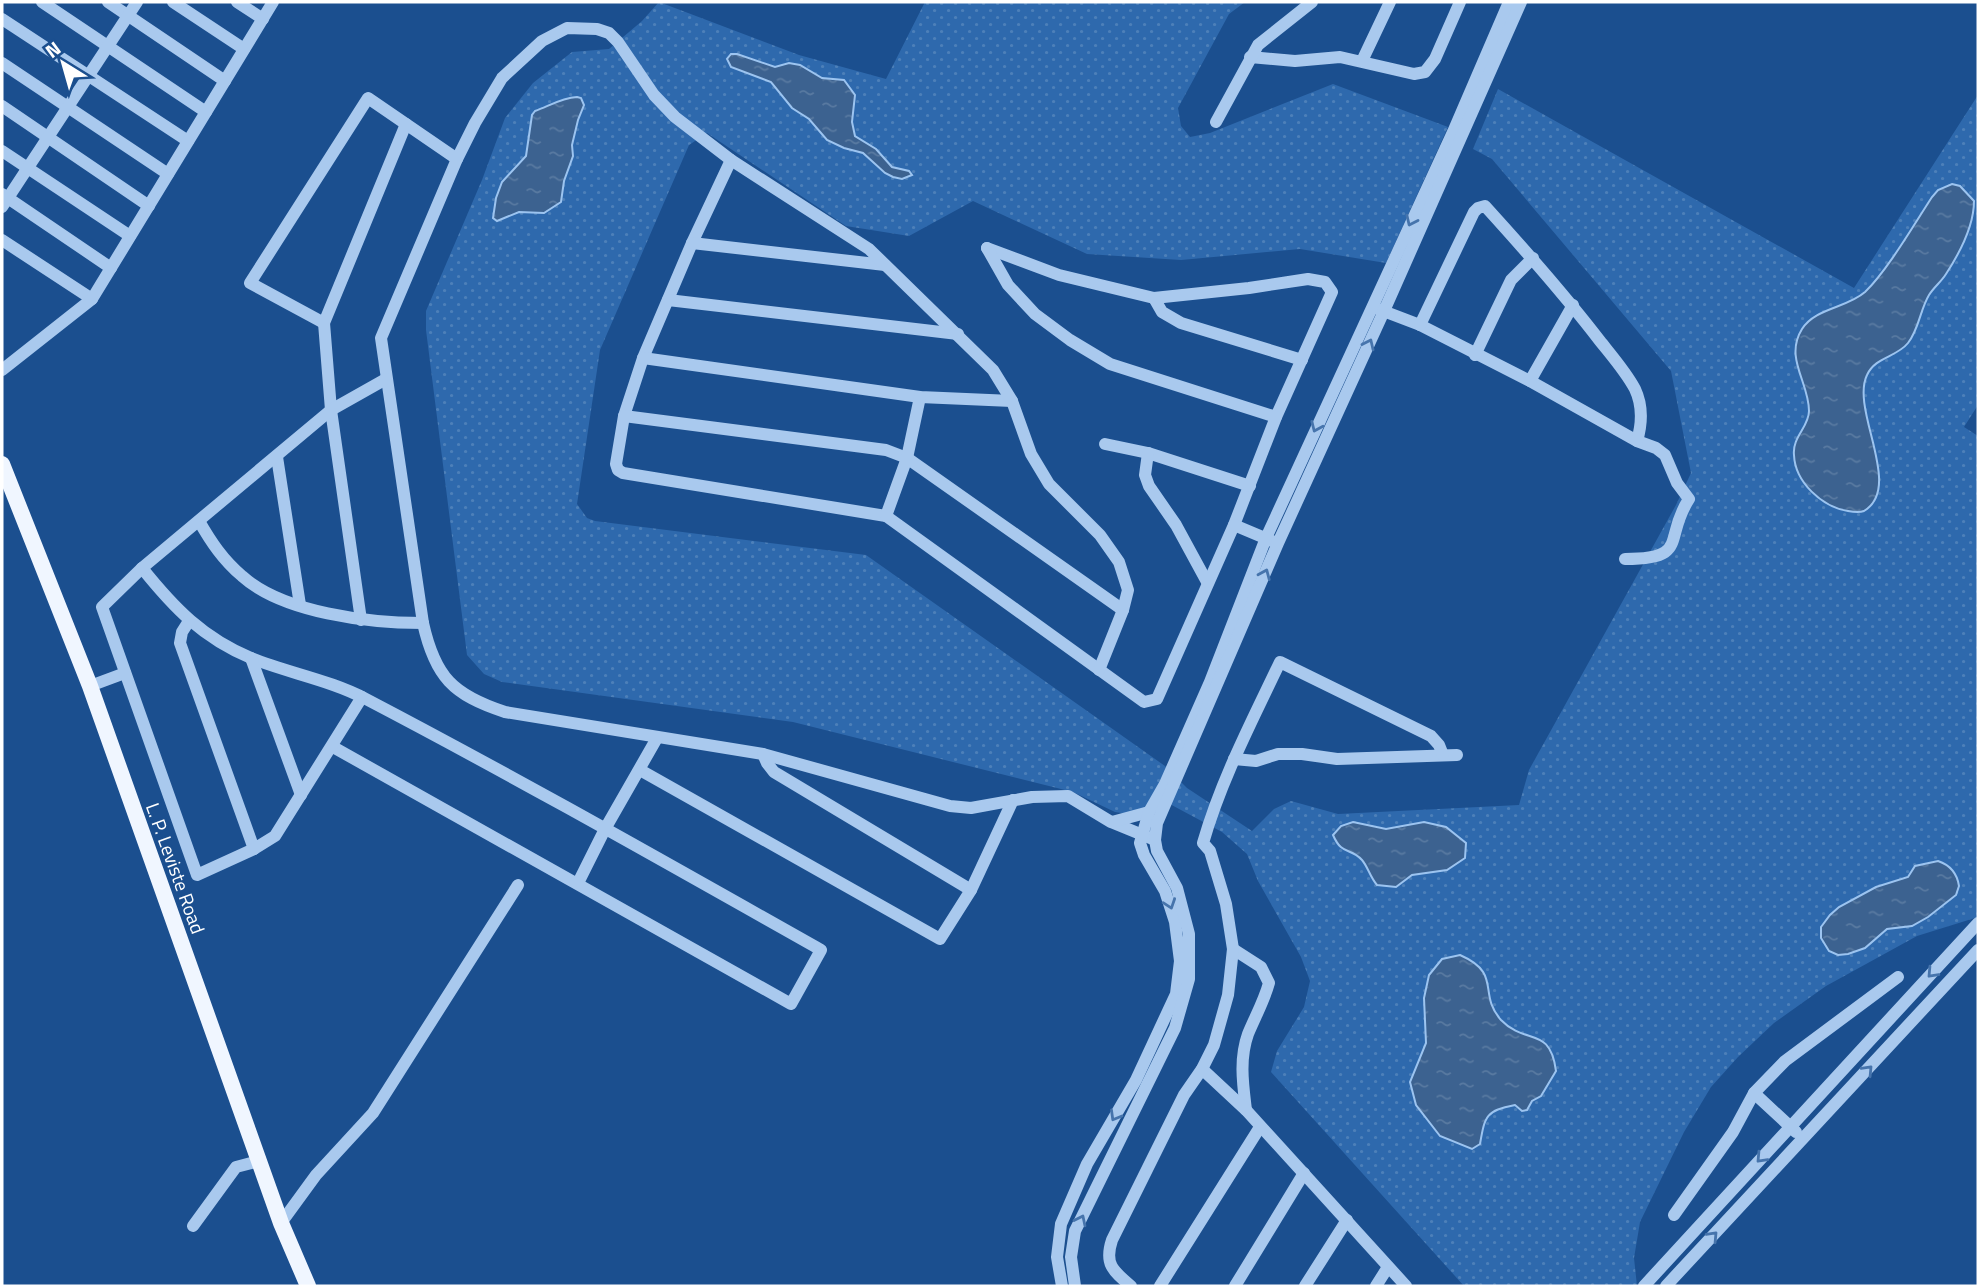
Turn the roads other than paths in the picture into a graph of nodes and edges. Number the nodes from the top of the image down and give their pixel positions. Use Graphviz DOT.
graph roads {
  1 [pos="42,2"];
  2 [pos="108,2"];
  3 [pos="138,2"];
  4 [pos="173,2"];
  5 [pos="237,2"];
  6 [pos="273,2"];
  7 [pos="1312,2"];
  8 [pos="1390,2"];
  9 [pos="1460,2"];
  10 [pos="1509,2"];
  11 [pos="1521,2"];
  12 [pos="128,15"];
  13 [pos="2,19"];
  14 [pos="263,19"];
  15 [pos="108,46"];
  16 [pos="244,49"];
  17 [pos="1250,57"];
  18 [pos="1362,61"];
  19 [pos="2,63"];
  20 [pos="89,76"];
  21 [pos="225,81"];
  22 [pos="2,106"];
  23 [pos="68,107"];
  24 [pos="206,112"];
  25 [pos="1216,122"];
  26 [pos="406,124"];
  27 [pos="48,137"];
  28 [pos="188,141"];
  29 [pos="2,150"];
  30 [pos="457,159"];
  31 [pos="731,160"];
  32 [pos="27,168"];
  33 [pos="168,174"];
  34 [pos="4,199"];
  35 [pos="149,206"];
  36 [pos="130,236"];
  37 [pos="2,240"];
  38 [pos="692,243"];
  39 [pos="1533,258"];
  40 [pos="886,265"];
  41 [pos="111,268"];
  42 [pos="1154,298"];
  43 [pos="92,299"];
  44 [pos="668,300"];
  45 [pos="1573,305"];
  46 [pos="1378,309"];
  47 [pos="324,323"];
  48 [pos="1420,325"];
  49 [pos="958,334"];
  50 [pos="1475,355"];
  51 [pos="643,358"];
  52 [pos="1302,360"];
  53 [pos="2,370"];
  54 [pos="386,379"];
  55 [pos="1530,381"];
  56 [pos="920,397"];
  57 [pos="1012,401"];
  58 [pos="331,410"];
  59 [pos="624,416"];
  60 [pos="1276,417"];
  61 [pos="1637,441"];
  62 [pos="1105,444"];
  63 [pos="1148,453"];
  64 [pos="277,457"];
  65 [pos="907,458"];
  66 [pos="2,464"];
  67 [pos="1250,486"];
  68 [pos="886,516"];
  69 [pos="198,521"];
  70 [pos="1234,525"];
  71 [pos="1272,540"];
  72 [pos="1625,559"];
  73 [pos="142,568"];
  74 [pos="1207,582"];
  75 [pos="300,605"];
  76 [pos="1124,610"];
  77 [pos="362,620"];
  78 [pos="188,621"];
  79 [pos="423,623"];
  80 [pos="251,658"];
  81 [pos="1099,670"];
  82 [pos="125,673"];
  83 [pos="90,687"];
  84 [pos="362,697"];
  85 [pos="657,738"];
  86 [pos="333,747"];
  87 [pos="763,754"];
  88 [pos="1234,759"];
  89 [pos="640,770"];
  90 [pos="301,795"];
  91 [pos="1013,800"];
  92 [pos="1149,812"];
  93 [pos="1111,822"];
  94 [pos="605,828"];
  95 [pos="1141,836"];
  96 [pos="1155,840"];
  97 [pos="254,849"];
  98 [pos="578,883"];
  99 [pos="518,885"];
  100 [pos="971,890"];
  101 [pos="1978,923"];
  102 [pos="1234,948"];
  103 [pos="1978,950"];
  104 [pos="1898,977"];
  105 [pos="1202,1069"];
  106 [pos="1754,1093"];
  107 [pos="1246,1110"];
  108 [pos="1260,1127"];
  109 [pos="1790,1128"];
  110 [pos="1805,1139"];
  111 [pos="259,1161"];
  112 [pos="1304,1173"];
  113 [pos="1674,1215"];
  114 [pos="1347,1220"];
  115 [pos="281,1223"];
  116 [pos="193,1226"];
  117 [pos="1388,1267"];
  118 [pos="308,1286"];
  119 [pos="1062,1286"];
  120 [pos="1075,1286"];
  121 [pos="1131,1286"];
  122 [pos="1160,1286"];
  123 [pos="1235,1286"];
  124 [pos="1305,1286"];
  125 [pos="1376,1286"];
  126 [pos="1406,1286"];
  127 [pos="1644,1286"];
  128 [pos="1666,1286"];
  1 -- 15 [label="street"];
  2 -- 12 [label="street"];
  3 -- 12 [label="street"];
  4 -- 16 [label="street"];
  5 -- 14 [label="street"];
  6 -- 14 [label="street"];
  7 -- 17 [label="street"];
  8 -- 18 [label="street"];
  9 -- 18 [label="street"];
  10 -- 46 [label="street, one-way"];
  11 -- 46 [label="street"];
  12 -- 15 [label="street"];
  12 -- 21 [label="street"];
  13 -- 20 [label="street"];
  14 -- 16 [label="street"];
  15 -- 20 [label="street"];
  15 -- 24 [label="street"];
  16 -- 21 [label="street"];
  17 -- 18 [label="street"];
  17 -- 25 [label="street"];
  19 -- 23 [label="street"];
  20 -- 23 [label="street"];
  20 -- 28 [label="street"];
  21 -- 24 [label="street"];
  22 -- 27 [label="street"];
  23 -- 27 [label="street"];
  23 -- 33 [label="street"];
  24 -- 28 [label="street"];
  26 -- 30 [label="street"];
  26 -- 47 [label="street"];
  26 -- 47 [label="street"];
  27 -- 32 [label="street"];
  27 -- 35 [label="street"];
  28 -- 33 [label="street"];
  29 -- 32 [label="street"];
  30 -- 31 [label="street"];
  30 -- 54 [label="street"];
  31 -- 38 [label="street"];
  31 -- 40 [label="street"];
  32 -- 34 [label="street"];
  32 -- 36 [label="street"];
  33 -- 35 [label="street"];
  34 -- 41 [label="street"];
  35 -- 36 [label="street"];
  36 -- 41 [label="street"];
  37 -- 43 [label="street"];
  38 -- 40 [label="street"];
  38 -- 44 [label="street"];
  39 -- 45 [label="street"];
  39 -- 48 [label="street"];
  39 -- 50 [label="street"];
  40 -- 49 [label="street"];
  41 -- 43 [label="street"];
  42 -- 52 [label="street"];
  42 -- 52 [label="street"];
  42 -- 60 [label="street"];
  43 -- 53 [label="street"];
  44 -- 49 [label="street"];
  44 -- 51 [label="street"];
  45 -- 55 [label="street"];
  45 -- 61 [label="street"];
  46 -- 48 [label="street"];
  46 -- 71 [label="street"];
  47 -- 58 [label="street"];
  48 -- 50 [label="street"];
  49 -- 57 [label="street"];
  50 -- 55 [label="street"];
  51 -- 56 [label="street"];
  51 -- 59 [label="street"];
  52 -- 60 [label="street"];
  54 -- 58 [label="street"];
  54 -- 79 [label="street"];
  55 -- 61 [label="street"];
  56 -- 57 [label="street"];
  56 -- 65 [label="street"];
  57 -- 76 [label="street"];
  58 -- 64 [label="street"];
  58 -- 77 [label="street"];
  59 -- 65 [label="street"];
  59 -- 68 [label="street"];
  60 -- 67 [label="street"];
  61 -- 72 [label="street"];
  62 -- 63 [label="street"];
  63 -- 67 [label="street"];
  63 -- 74 [label="street"];
  64 -- 69 [label="street"];
  64 -- 75 [label="street"];
  65 -- 68 [label="street"];
  65 -- 76 [label="street"];
  66 -- 83 [label="main road, L. P. Leviste Road"];
  67 -- 70 [label="street"];
  68 -- 81 [label="street"];
  69 -- 73 [label="street"];
  69 -- 75 [label="street"];
  70 -- 71 [label="street"];
  70 -- 74 [label="street"];
  71 -- 92 [label="street"];
  96 -- 71 [label="street, one-way"];
  73 -- 78 [label="street"];
  73 -- 82 [label="street"];
  74 -- 81 [label="street"];
  75 -- 77 [label="street"];
  76 -- 81 [label="street"];
  77 -- 79 [label="street"];
  78 -- 80 [label="street"];
  78 -- 97 [label="street"];
  79 -- 85 [label="street"];
  80 -- 84 [label="street"];
  80 -- 90 [label="street"];
  82 -- 83 [label="street"];
  82 -- 97 [label="street"];
  83 -- 111 [label="main road, L. P. Leviste Road"];
  84 -- 86 [label="street"];
  84 -- 94 [label="street"];
  85 -- 87 [label="street"];
  85 -- 89 [label="street"];
  86 -- 90 [label="street"];
  86 -- 98 [label="street"];
  87 -- 91 [label="street"];
  87 -- 100 [label="street"];
  88 -- 88 [label="street"];
  88 -- 102 [label="street"];
  89 -- 94 [label="street"];
  89 -- 100 [label="street"];
  90 -- 97 [label="street"];
  91 -- 93 [label="street"];
  91 -- 100 [label="street"];
  92 -- 93 [label="street"];
  92 -- 95 [label="street"];
  93 -- 95 [label="street"];
  94 -- 98 [label="street"];
  94 -- 98 [label="street"];
  95 -- 96 [label="street"];
  95 -- 119 [label="street, one-way"];
  120 -- 96 [label="street, one-way"];
  99 -- 115 [label="street"];
  101 -- 109 [label="street, one-way"];
  102 -- 105 [label="street"];
  102 -- 107 [label="street"];
  110 -- 103 [label="street, one-way"];
  104 -- 106 [label="street"];
  105 -- 107 [label="street"];
  105 -- 121 [label="street"];
  106 -- 109 [label="street"];
  106 -- 113 [label="street"];
  107 -- 108 [label="street"];
  108 -- 112 [label="street"];
  108 -- 122 [label="street"];
  109 -- 110 [label="street"];
  109 -- 127 [label="street, one-way"];
  128 -- 110 [label="street, one-way"];
  111 -- 115 [label="main road, L. P. Leviste Road"];
  111 -- 116 [label="street"];
  112 -- 114 [label="street"];
  112 -- 123 [label="street"];
  114 -- 117 [label="street"];
  114 -- 124 [label="street"];
  115 -- 118 [label="main road, L. P. Leviste Road"];
  117 -- 125 [label="street"];
  117 -- 126 [label="street"];
}
